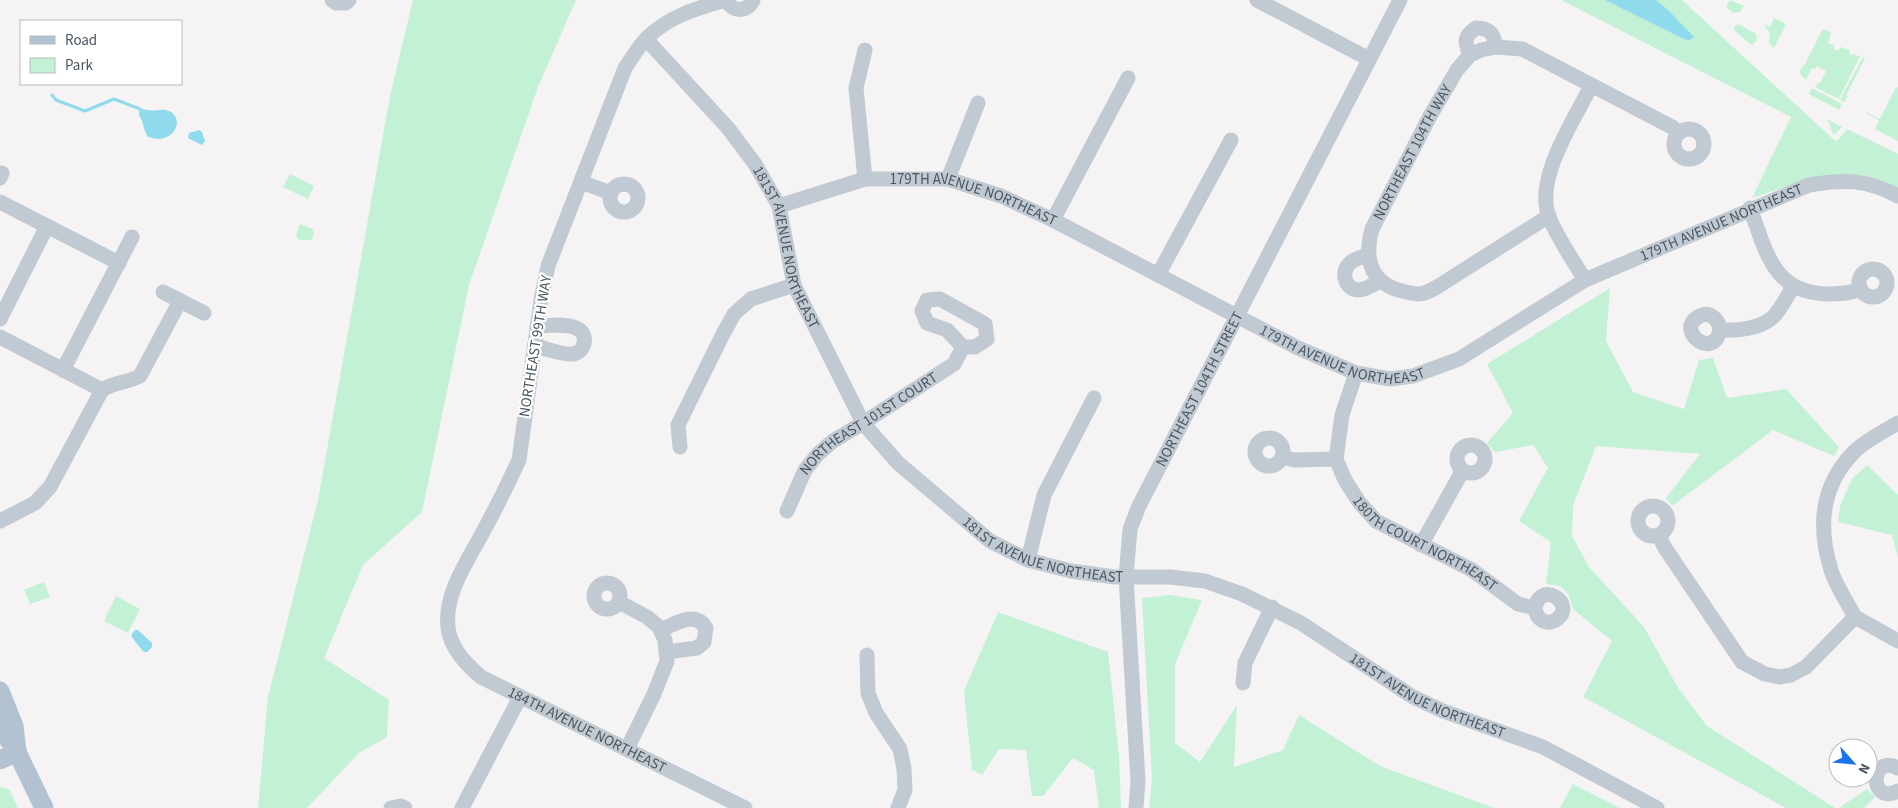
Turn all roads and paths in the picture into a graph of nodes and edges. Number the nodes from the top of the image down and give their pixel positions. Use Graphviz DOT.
graph roads {
  1 [pos="332,0"];
  2 [pos="349,0"];
  3 [pos="726,0"];
  4 [pos="752,0"];
  5 [pos="1257,0"];
  6 [pos="1400,0"];
  7 [pos="646,39"];
  8 [pos="865,50"];
  9 [pos="1482,50"];
  10 [pos="1369,59"];
  11 [pos="1128,78"];
  12 [pos="1591,86"];
  13 [pos="978,103"];
  14 [pos="1678,133"];
  15 [pos="1231,140"];
  16 [pos="865,178"];
  17 [pos="948,179"];
  18 [pos="581,182"];
  19 [pos="611,193"];
  20 [pos="1898,196"];
  21 [pos="0,202"];
  22 [pos="779,206"];
  23 [pos="1750,208"];
  24 [pos="1549,216"];
  25 [pos="1053,220"];
  26 [pos="47,226"];
  27 [pos="132,237"];
  28 [pos="119,263"];
  29 [pos="1373,268"];
  30 [pos="1158,275"];
  31 [pos="1585,280"];
  32 [pos="794,285"];
  33 [pos="1793,287"];
  34 [pos="1860,289"];
  35 [pos="163,292"];
  36 [pos="180,300"];
  37 [pos="204,313"];
  38 [pos="1237,315"];
  39 [pos="0,319"];
  40 [pos="537,326"];
  41 [pos="1720,330"];
  42 [pos="0,337"];
  43 [pos="534,346"];
  44 [pos="963,347"];
  45 [pos="63,370"];
  46 [pos="1356,373"];
  47 [pos="102,390"];
  48 [pos="1094,398"];
  49 [pos="863,423"];
  50 [pos="1898,423"];
  51 [pos="680,447"];
  52 [pos="1282,456"];
  53 [pos="1336,459"];
  54 [pos="1463,470"];
  55 [pos="787,511"];
  56 [pos="0,521"];
  57 [pos="1659,536"];
  58 [pos="1421,545"];
  59 [pos="1028,560"];
  60 [pos="1126,577"];
  61 [pos="619,602"];
  62 [pos="1272,607"];
  63 [pos="1535,608"];
  64 [pos="1855,617"];
  65 [pos="448,628"];
  66 [pos="661,630"];
  67 [pos="1898,641"];
  68 [pos="666,652"];
  69 [pos="867,655"];
  70 [pos="1243,683"];
  71 [pos="0,691"];
  72 [pos="520,697"];
  73 [pos="0,727"];
  74 [pos="627,748"];
  75 [pos="8,756"];
  76 [pos="1898,768"];
  77 [pos="1898,791"];
  78 [pos="44,808"];
  79 [pos="391,808"];
  80 [pos="405,808"];
  81 [pos="462,808"];
  82 [pos="745,808"];
  83 [pos="898,808"];
  84 [pos="1136,808"];
  85 [pos="1657,808"];
  1 -- 2 [label="street"];
  3 -- 4 [label="street"];
  3 -- 7 [label="street, NORTHEAST 99TH WAY"];
  5 -- 10 [label="street"];
  6 -- 10 [label="street, NORTHEAST 104TH STREET"];
  7 -- 18 [label="street, NORTHEAST 99TH WAY"];
  7 -- 22 [label="street, 181ST AVENUE NORTHEAST"];
  8 -- 16 [label="street"];
  9 -- 9 [label="street"];
  9 -- 12 [label="street"];
  9 -- 29 [label="street, NORTHEAST 104TH WAY"];
  10 -- 38 [label="street, NORTHEAST 104TH STREET"];
  11 -- 25 [label="street"];
  12 -- 14 [label="street"];
  12 -- 24 [label="street"];
  13 -- 17 [label="street"];
  15 -- 30 [label="street"];
  16 -- 17 [label="street, 179TH AVENUE NORTHEAST"];
  16 -- 22 [label="street, 179TH AVENUE NORTHEAST"];
  17 -- 25 [label="street, 179TH AVENUE NORTHEAST"];
  18 -- 19 [label="street"];
  18 -- 40 [label="street, NORTHEAST 99TH WAY"];
  20 -- 23 [label="street, 179TH AVENUE NORTHEAST"];
  21 -- 26 [label="street"];
  22 -- 32 [label="street, 181ST AVENUE NORTHEAST"];
  23 -- 31 [label="street, 179TH AVENUE NORTHEAST"];
  23 -- 33 [label="street"];
  24 -- 29 [label="street"];
  24 -- 31 [label="street"];
  25 -- 30 [label="street, 179TH AVENUE NORTHEAST"];
  26 -- 28 [label="street"];
  26 -- 39 [label="street"];
  27 -- 28 [label="street"];
  28 -- 45 [label="street"];
  29 -- 29 [label="street"];
  30 -- 38 [label="street, 179TH AVENUE NORTHEAST"];
  31 -- 46 [label="street, 179TH AVENUE NORTHEAST"];
  32 -- 49 [label="street, 181ST AVENUE NORTHEAST"];
  32 -- 51 [label="street"];
  33 -- 34 [label="street"];
  33 -- 41 [label="street"];
  35 -- 36 [label="street"];
  36 -- 37 [label="street"];
  36 -- 47 [label="street"];
  38 -- 46 [label="street, 179TH AVENUE NORTHEAST"];
  38 -- 60 [label="street, NORTHEAST 104TH STREET"];
  40 -- 43 [label="street, NORTHEAST 99TH WAY"];
  40 -- 43 [label="street"];
  42 -- 45 [label="street"];
  43 -- 65 [label="street, NORTHEAST 99TH WAY"];
  44 -- 49 [label="street, NORTHEAST 101ST COURT"];
  45 -- 47 [label="street"];
  46 -- 53 [label="street"];
  47 -- 56 [label="street"];
  48 -- 59 [label="street"];
  49 -- 55 [label="street, NORTHEAST 101ST COURT"];
  49 -- 59 [label="street, 181ST AVENUE NORTHEAST"];
  50 -- 64 [label="street"];
  52 -- 53 [label="street"];
  53 -- 58 [label="street, 180TH COURT NORTHEAST"];
  54 -- 58 [label="street"];
  57 -- 64 [label="street"];
  58 -- 63 [label="street, 180TH COURT NORTHEAST"];
  59 -- 60 [label="street, 181ST AVENUE NORTHEAST"];
  60 -- 62 [label="street, 181ST AVENUE NORTHEAST"];
  60 -- 84 [label="street, NORTHEAST 104TH STREET"];
  61 -- 66 [label="street"];
  62 -- 70 [label="street"];
  62 -- 85 [label="street, 181ST AVENUE NORTHEAST"];
  64 -- 67 [label="street"];
  65 -- 72 [label="street, 184TH AVENUE NORTHEAST"];
  66 -- 68 [label="street"];
  66 -- 68 [label="street"];
  68 -- 74 [label="street"];
  69 -- 83 [label="street"];
  71 -- 75 [label="main road"];
  72 -- 74 [label="street, 184TH AVENUE NORTHEAST"];
  72 -- 81 [label="street"];
  73 -- 75 [label="main road"];
  74 -- 82 [label="street, 184TH AVENUE NORTHEAST"];
  75 -- 78 [label="main road"];
  76 -- 77 [label="street"];
  79 -- 80 [label="street"];
}
